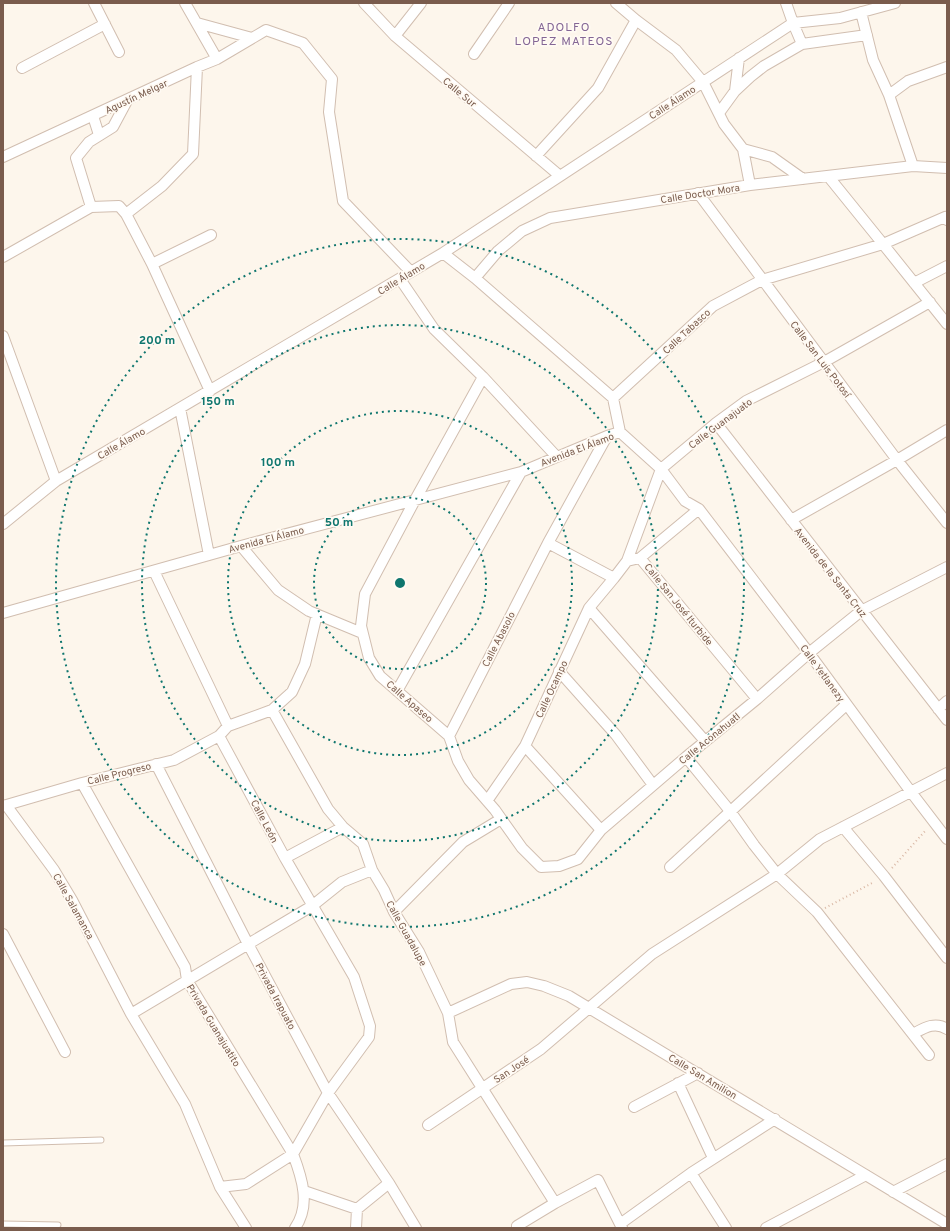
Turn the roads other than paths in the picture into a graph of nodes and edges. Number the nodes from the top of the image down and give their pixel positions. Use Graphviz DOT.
graph roads {
  1 [pos="94,3"];
  2 [pos="185,3"];
  3 [pos="364,3"];
  4 [pos="420,3"];
  5 [pos="509,3"];
  6 [pos="616,3"];
  7 [pos="786,3"];
  8 [pos="895,3"];
  9 [pos="861,12"];
  10 [pos="636,20"];
  11 [pos="197,23"];
  12 [pos="792,23"];
  13 [pos="104,24"];
  14 [pos="867,35"];
  15 [pos="395,36"];
  16 [pos="252,38"];
  17 [pos="802,44"];
  18 [pos="119,52"];
  19 [pos="474,54"];
  20 [pos="739,58"];
  21 [pos="217,59"];
  22 [pos="197,67"];
  23 [pos="947,67"];
  24 [pos="22,68"];
  25 [pos="703,82"];
  26 [pos="736,90"];
  27 [pos="889,95"];
  28 [pos="128,99"];
  29 [pos="719,113"];
  30 [pos="93,116"];
  31 [pos="99,135"];
  32 [pos="743,149"];
  33 [pos="536,156"];
  34 [pos="3,157"];
  35 [pos="913,166"];
  36 [pos="947,168"];
  37 [pos="560,176"];
  38 [pos="828,176"];
  39 [pos="803,179"];
  40 [pos="750,185"];
  41 [pos="698,193"];
  42 [pos="91,207"];
  43 [pos="122,210"];
  44 [pos="947,220"];
  45 [pos="211,234"];
  46 [pos="884,244"];
  47 [pos="443,254"];
  48 [pos="3,257"];
  49 [pos="152,264"];
  50 [pos="947,266"];
  51 [pos="411,272"];
  52 [pos="475,278"];
  53 [pos="400,279"];
  54 [pos="762,280"];
  55 [pos="914,282"];
  56 [pos="930,302"];
  57 [pos="947,324"];
  58 [pos="3,336"];
  59 [pos="824,362"];
  60 [pos="483,377"];
  61 [pos="210,391"];
  62 [pos="613,398"];
  63 [pos="180,408"];
  64 [pos="716,424"];
  65 [pos="947,430"];
  66 [pos="620,432"];
  67 [pos="607,436"];
  68 [pos="556,456"];
  69 [pos="897,460"];
  70 [pos="661,469"];
  71 [pos="520,472"];
  72 [pos="56,481"];
  73 [pos="415,500"];
  74 [pos="699,509"];
  75 [pos="791,520"];
  76 [pos="947,523"];
  77 [pos="3,524"];
  78 [pos="548,543"];
  79 [pos="241,546"];
  80 [pos="210,555"];
  81 [pos="640,558"];
  82 [pos="627,561"];
  83 [pos="947,567"];
  84 [pos="154,571"];
  85 [pos="614,578"];
  86 [pos="589,608"];
  87 [pos="4,610"];
  88 [pos="861,610"];
  89 [pos="317,614"];
  90 [pos="362,633"];
  91 [pos="809,653"];
  92 [pos="559,671"];
  93 [pos="397,691"];
  94 [pos="757,700"];
  95 [pos="947,701"];
  96 [pos="846,705"];
  97 [pos="938,709"];
  98 [pos="272,710"];
  99 [pos="947,720"];
  100 [pos="228,726"];
  101 [pos="219,736"];
  102 [pos="449,736"];
  103 [pos="705,741"];
  104 [pos="525,746"];
  105 [pos="686,757"];
  106 [pos="156,764"];
  107 [pos="947,774"];
  108 [pos="82,783"];
  109 [pos="653,785"];
  110 [pos="911,792"];
  111 [pos="487,801"];
  112 [pos="5,805"];
  113 [pos="730,811"];
  114 [pos="501,819"];
  115 [pos="343,827"];
  116 [pos="843,827"];
  117 [pos="601,830"];
  118 [pos="947,838"];
  119 [pos="285,858"];
  120 [pos="559,866"];
  121 [pos="670,867"];
  122 [pos="372,870"];
  123 [pos="777,874"];
  124 [pos="312,906"];
  125 [pos="394,912"];
  126 [pos="3,934"];
  127 [pos="248,944"];
  128 [pos="947,958"];
  129 [pos="187,980"];
  130 [pos="589,1008"];
  131 [pos="448,1013"];
  132 [pos="131,1014"];
  133 [pos="947,1029"];
  134 [pos="913,1034"];
  135 [pos="65,1052"];
  136 [pos="929,1054"];
  137 [pos="698,1073"];
  138 [pos="678,1083"];
  139 [pos="482,1088"];
  140 [pos="328,1093"];
  141 [pos="634,1107"];
  142 [pos="775,1119"];
  143 [pos="428,1124"];
  144 [pos="101,1140"];
  145 [pos="3,1143"];
  146 [pos="293,1154"];
  147 [pos="713,1158"];
  148 [pos="947,1164"];
  149 [pos="690,1173"];
  150 [pos="866,1175"];
  151 [pos="389,1183"];
  152 [pos="220,1187"];
  153 [pos="304,1191"];
  154 [pos="893,1192"];
  155 [pos="556,1203"];
  156 [pos="357,1209"];
  157 [pos="3,1224"];
  158 [pos="947,1224"];
  159 [pos="58,1225"];
  160 [pos="621,1226"];
  161 [pos="518,1227"];
  162 [pos="246,1228"];
  163 [pos="295,1228"];
  164 [pos="356,1228"];
  165 [pos="416,1228"];
  166 [pos="726,1228"];
  167 [pos="766,1228"];
  1 -- 13 [label="street"];
  2 -- 11 [label="street"];
  3 -- 15 [label="street, Calle Sur"];
  4 -- 15 [label="street"];
  5 -- 19 [label="street"];
  6 -- 10 [label="street"];
  7 -- 12 [label="street"];
  8 -- 9 [label="street"];
  9 -- 12 [label="street"];
  9 -- 14 [label="street"];
  10 -- 25 [label="street"];
  10 -- 33 [label="street"];
  11 -- 16 [label="street"];
  11 -- 21 [label="street"];
  12 -- 17 [label="street"];
  12 -- 20 [label="street, Calle Álamo"];
  13 -- 18 [label="street"];
  13 -- 24 [label="street"];
  14 -- 17 [label="street"];
  14 -- 27 [label="street"];
  15 -- 33 [label="street, Calle Sur"];
  16 -- 21 [label="street, Agustín Melgar"];
  16 -- 51 [label="street, Agustín Melgar"];
  17 -- 26 [label="street"];
  20 -- 25 [label="street, Calle Álamo"];
  20 -- 26 [label="street"];
  21 -- 22 [label="street, Agustín Melgar"];
  22 -- 28 [label="street, Agustín Melgar"];
  22 -- 43 [label="street"];
  23 -- 27 [label="street"];
  25 -- 29 [label="street"];
  25 -- 37 [label="street, Calle Álamo"];
  26 -- 29 [label="street"];
  27 -- 35 [label="street"];
  28 -- 30 [label="street, Agustín Melgar"];
  28 -- 31 [label="street"];
  29 -- 32 [label="street"];
  30 -- 31 [label="street"];
  30 -- 34 [label="street, Agustín Melgar"];
  31 -- 42 [label="street"];
  32 -- 39 [label="street"];
  32 -- 40 [label="street"];
  33 -- 37 [label="street, Calle Sur"];
  35 -- 36 [label="street, Calle Doctor Mora"];
  35 -- 38 [label="street, Calle Doctor Mora"];
  37 -- 47 [label="street, Calle Álamo"];
  38 -- 39 [label="street, Calle Doctor Mora"];
  38 -- 46 [label="street"];
  39 -- 40 [label="street, Calle Doctor Mora"];
  40 -- 41 [label="street, Calle Doctor Mora"];
  41 -- 52 [label="street, Calle Doctor Mora"];
  41 -- 54 [label="street, Calle San Luis Potosí"];
  42 -- 43 [label="street"];
  42 -- 48 [label="street"];
  43 -- 49 [label="street"];
  44 -- 46 [label="street, Calle Tabasco"];
  45 -- 49 [label="street"];
  46 -- 54 [label="street, Calle Tabasco"];
  46 -- 55 [label="street"];
  47 -- 51 [label="street, Calle Álamo"];
  47 -- 52 [label="street"];
  49 -- 61 [label="street"];
  50 -- 55 [label="street"];
  51 -- 53 [label="street, Calle Álamo"];
  52 -- 62 [label="street"];
  53 -- 60 [label="street"];
  53 -- 61 [label="street, Calle Álamo"];
  54 -- 59 [label="street, Calle San Luis Potosí"];
  54 -- 62 [label="street, Calle Tabasco"];
  55 -- 56 [label="street"];
  56 -- 57 [label="street"];
  56 -- 59 [label="street, Calle Guanajuato"];
  58 -- 72 [label="street"];
  59 -- 64 [label="street, Calle Guanajuato"];
  59 -- 69 [label="street, Calle San Luis Potosí"];
  60 -- 68 [label="street"];
  60 -- 73 [label="street, Calle Apaseo"];
  61 -- 63 [label="street, Calle Álamo"];
  62 -- 66 [label="street"];
  63 -- 72 [label="street, Calle Álamo"];
  63 -- 80 [label="street"];
  64 -- 70 [label="street, Calle Guanajuato"];
  64 -- 75 [label="street, Avenida de la Santa Cruz"];
  65 -- 69 [label="street"];
  66 -- 67 [label="street, Avenida El Álamo"];
  66 -- 70 [label="street"];
  67 -- 68 [label="street, Avenida El Álamo"];
  67 -- 78 [label="street, Calle Abasolo"];
  68 -- 71 [label="street, Avenida El Álamo"];
  69 -- 75 [label="street"];
  69 -- 76 [label="street, Calle San Luis Potosí"];
  70 -- 74 [label="street"];
  70 -- 82 [label="street"];
  71 -- 73 [label="street, Avenida El Álamo"];
  71 -- 93 [label="street"];
  72 -- 77 [label="street, Calle Álamo"];
  73 -- 79 [label="street, Avenida El Álamo"];
  73 -- 90 [label="street, Calle Apaseo"];
  74 -- 81 [label="street"];
  74 -- 91 [label="street, Calle Yetlanezy"];
  75 -- 88 [label="street, Avenida de la Santa Cruz"];
  78 -- 85 [label="street"];
  78 -- 102 [label="street, Calle Abasolo"];
  79 -- 80 [label="street, Avenida El Álamo"];
  79 -- 89 [label="street"];
  80 -- 84 [label="street, Avenida El Álamo"];
  81 -- 82 [label="street, Calle San José Iturbide"];
  81 -- 94 [label="street, Calle San José Iturbide"];
  82 -- 85 [label="street"];
  83 -- 88 [label="street, Calle Aconahuatl"];
  84 -- 87 [label="street, Avenida El Álamo"];
  84 -- 100 [label="street"];
  85 -- 86 [label="street, Calle Ocampo"];
  86 -- 92 [label="street, Calle Ocampo"];
  86 -- 103 [label="street"];
  88 -- 91 [label="street, Calle Aconahuatl"];
  88 -- 97 [label="street, Avenida de la Santa Cruz"];
  89 -- 90 [label="street"];
  89 -- 98 [label="street"];
  90 -- 93 [label="street, Calle Apaseo"];
  91 -- 94 [label="street, Calle Aconahuatl"];
  91 -- 96 [label="street, Calle Yetlanezy"];
  92 -- 104 [label="street, Calle Ocampo"];
  92 -- 109 [label="street"];
  93 -- 102 [label="street, Calle Apaseo"];
  94 -- 103 [label="street, Calle Aconahuatl"];
  95 -- 97 [label="street"];
  96 -- 110 [label="street, Calle Yetlanezy"];
  96 -- 113 [label="street"];
  97 -- 99 [label="street, Avenida de la Santa Cruz"];
  98 -- 100 [label="street"];
  98 -- 115 [label="street, Calle Guadalupe"];
  100 -- 101 [label="street, Calle Progreso"];
  101 -- 106 [label="street, Calle Progreso"];
  101 -- 119 [label="street, Calle León"];
  102 -- 111 [label="street, Calle Apaseo"];
  103 -- 105 [label="street, Calle Aconahuatl"];
  104 -- 111 [label="street, Calle Ocampo"];
  104 -- 117 [label="street"];
  105 -- 109 [label="street, Calle Aconahuatl"];
  105 -- 113 [label="street"];
  106 -- 108 [label="street, Calle Progreso"];
  106 -- 127 [label="street, Privada Irapuato"];
  107 -- 110 [label="street, San José"];
  108 -- 112 [label="street, Calle Progreso"];
  108 -- 129 [label="street, Privada Guanajuatito"];
  109 -- 117 [label="street, Calle Aconahuatl"];
  110 -- 116 [label="street, San José"];
  110 -- 118 [label="street, Calle Yetlanezy"];
  111 -- 114 [label="street, Calle Apaseo"];
  112 -- 132 [label="street, Calle Salamanca"];
  113 -- 121 [label="street"];
  113 -- 123 [label="street"];
  114 -- 120 [label="street, Calle Apaseo"];
  114 -- 125 [label="street"];
  115 -- 119 [label="street"];
  115 -- 122 [label="street, Calle Guadalupe"];
  116 -- 123 [label="street, San José"];
  116 -- 128 [label="street"];
  117 -- 120 [label="street, Calle Aconahuatl"];
  119 -- 124 [label="street, Calle León"];
  122 -- 124 [label="street"];
  122 -- 125 [label="street, Calle Guadalupe"];
  123 -- 130 [label="street, San José"];
  123 -- 134 [label="street"];
  124 -- 127 [label="street"];
  124 -- 140 [label="street, Calle León"];
  125 -- 131 [label="street, Calle Guadalupe"];
  126 -- 135 [label="street"];
  127 -- 129 [label="street"];
  127 -- 140 [label="street, Privada Irapuato"];
  129 -- 132 [label="street"];
  129 -- 146 [label="street, Privada Guanajuatito"];
  130 -- 131 [label="street, Calle San Amilion"];
  130 -- 137 [label="street, Calle San Amilion"];
  130 -- 139 [label="street, San José"];
  131 -- 139 [label="street, Calle Guadalupe"];
  132 -- 152 [label="street, Calle Salamanca"];
  133 -- 134 [label="street"];
  134 -- 136 [label="street"];
  137 -- 138 [label="street"];
  137 -- 142 [label="street, Calle San Amilion"];
  138 -- 141 [label="street"];
  138 -- 147 [label="street"];
  139 -- 143 [label="street, San José"];
  139 -- 155 [label="street, Calle Guadalupe"];
  140 -- 146 [label="street"];
  140 -- 151 [label="street, Privada Irapuato"];
  142 -- 147 [label="street"];
  142 -- 150 [label="street, Calle San Amilion"];
  144 -- 145 [label="lane"];
  146 -- 152 [label="street"];
  146 -- 153 [label="street, Privada Guanajuatito"];
  147 -- 149 [label="street"];
  148 -- 154 [label="street"];
  149 -- 160 [label="street"];
  149 -- 166 [label="street"];
  150 -- 154 [label="street, Calle San Amilion"];
  150 -- 167 [label="street"];
  151 -- 156 [label="street"];
  151 -- 165 [label="street, Privada Irapuato"];
  152 -- 162 [label="street, Calle Salamanca"];
  153 -- 156 [label="street"];
  153 -- 163 [label="street, Privada Guanajuatito"];
  154 -- 158 [label="street, Calle San Amilion"];
  155 -- 160 [label="street"];
  155 -- 161 [label="street"];
  156 -- 164 [label="street"];
  157 -- 159 [label="lane"];
}
